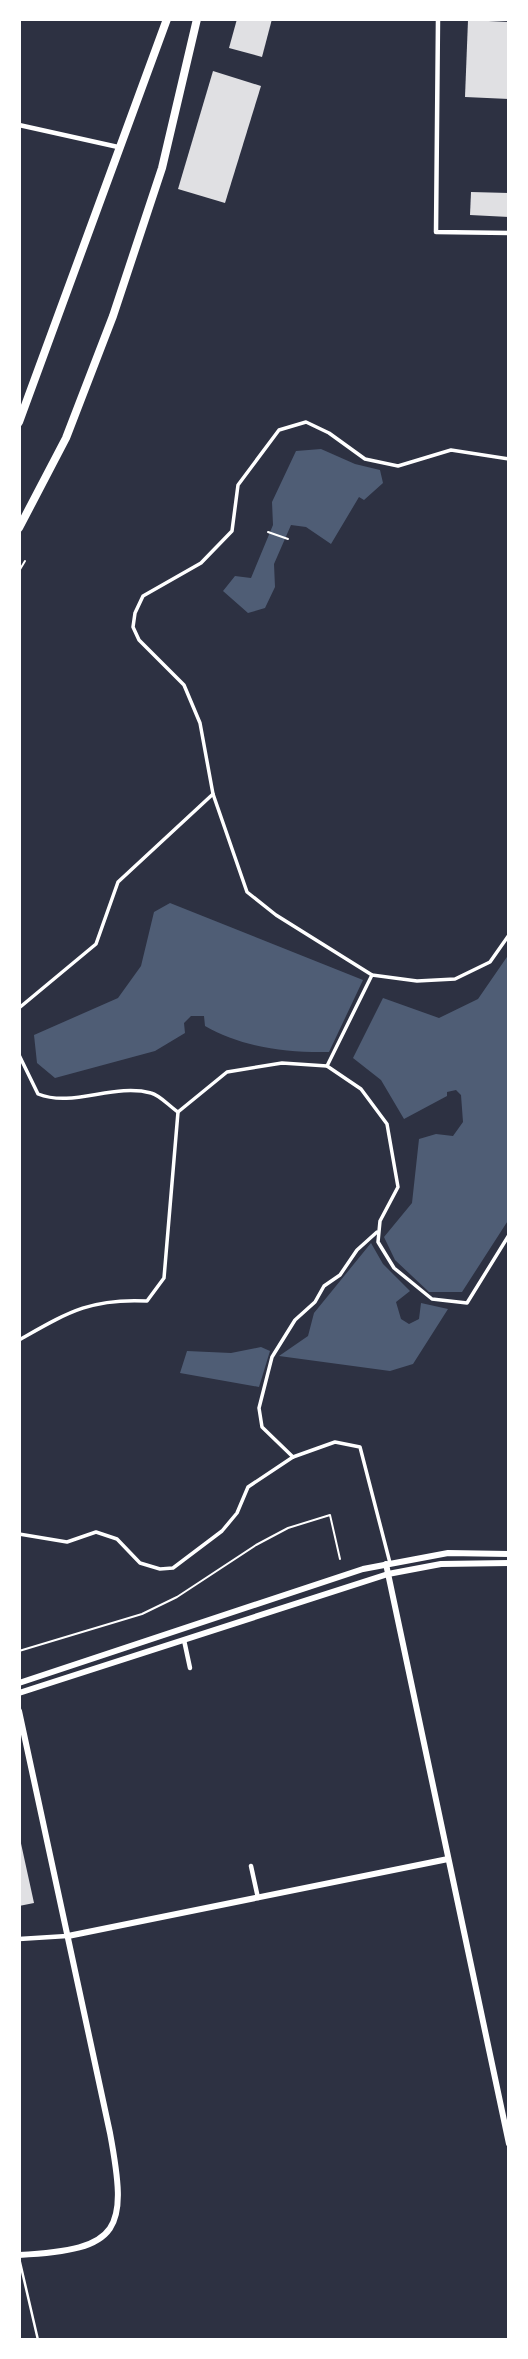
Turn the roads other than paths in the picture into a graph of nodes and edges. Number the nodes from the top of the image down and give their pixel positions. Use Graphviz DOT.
graph roads {
  1 [pos="167,19"];
  2 [pos="197,19"];
  3 [pos="438,19"];
  4 [pos="19,125"];
  5 [pos="118,147"];
  6 [pos="509,233"];
  7 [pos="19,422"];
  8 [pos="509,458"];
  9 [pos="19,528"];
  10 [pos="213,794"];
  11 [pos="509,934"];
  12 [pos="372,975"];
  13 [pos="19,1008"];
  14 [pos="19,1055"];
  15 [pos="327,1066"];
  16 [pos="178,1112"];
  17 [pos="377,1232"];
  18 [pos="509,1236"];
  19 [pos="19,1340"];
  20 [pos="293,1457"];
  21 [pos="19,1535"];
  22 [pos="509,1554"];
  23 [pos="388,1563"];
  24 [pos="509,1563"];
  25 [pos="388,1574"];
  26 [pos="183,1639"];
  27 [pos="190,1668"];
  28 [pos="19,1683"];
  29 [pos="19,1693"];
  30 [pos="19,1712"];
  31 [pos="448,1859"];
  32 [pos="251,1866"];
  33 [pos="258,1898"];
  34 [pos="68,1936"];
  35 [pos="19,1939"];
  36 [pos="509,2144"];
  37 [pos="19,2257"];
  38 [pos="38,2340"];
  1 -- 5 [label="highway"];
  2 -- 9 [label="highway"];
  3 -- 6 [label="street"];
  4 -- 5 [label="street"];
  5 -- 7 [label="highway"];
  8 -- 10 [label="street"];
  10 -- 12 [label="street"];
  10 -- 13 [label="street"];
  11 -- 12 [label="street"];
  12 -- 15 [label="street"];
  14 -- 16 [label="street"];
  15 -- 16 [label="street"];
  15 -- 17 [label="street"];
  16 -- 19 [label="street"];
  17 -- 18 [label="street"];
  17 -- 20 [label="street"];
  20 -- 21 [label="street"];
  20 -- 23 [label="street"];
  22 -- 23 [label="street"];
  23 -- 25 [label="street"];
  23 -- 28 [label="street"];
  24 -- 25 [label="street"];
  25 -- 26 [label="street"];
  25 -- 31 [label="street"];
  26 -- 27 [label="street"];
  26 -- 29 [label="street"];
  30 -- 34 [label="street"];
  31 -- 33 [label="street"];
  31 -- 36 [label="street"];
  32 -- 33 [label="street"];
  33 -- 34 [label="street"];
  34 -- 35 [label="street"];
  34 -- 37 [label="street"];
  37 -- 38 [label="lane"];
}
